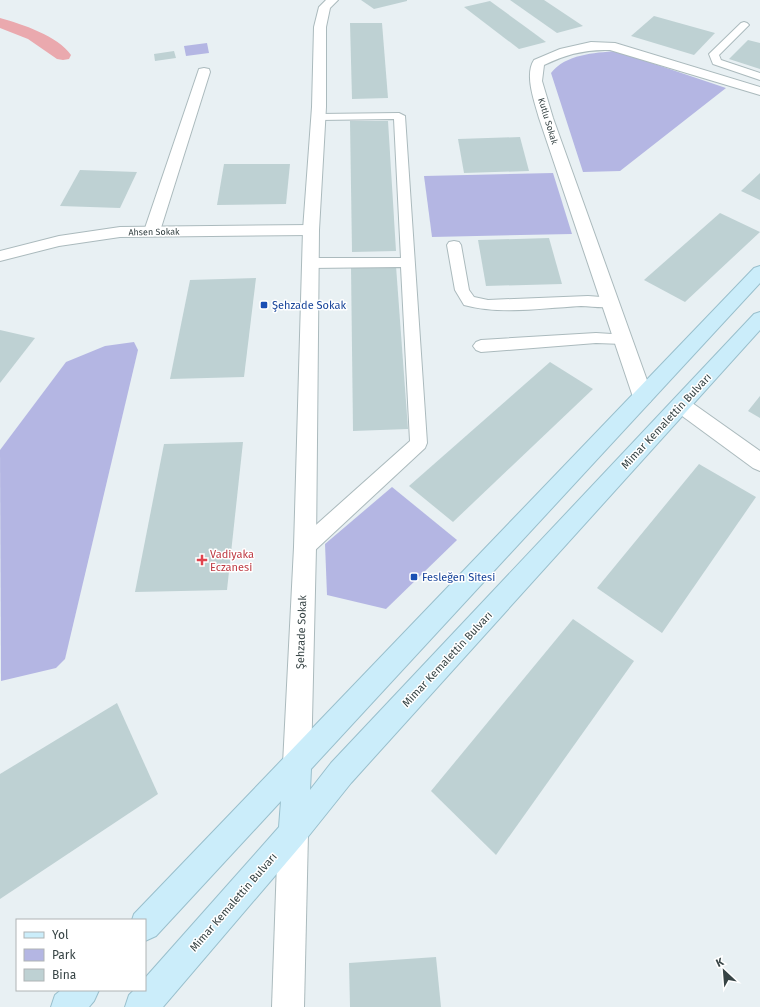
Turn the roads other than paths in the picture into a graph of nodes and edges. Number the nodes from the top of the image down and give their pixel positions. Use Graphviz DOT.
graph roads {
  1 [pos="332,0"];
  2 [pos="744,25"];
  3 [pos="204,72"];
  4 [pos="760,77"];
  5 [pos="760,91"];
  6 [pos="319,117"];
  7 [pos="311,230"];
  8 [pos="152,231"];
  9 [pos="454,245"];
  10 [pos="0,256"];
  11 [pos="408,262"];
  12 [pos="310,263"];
  13 [pos="760,272"];
  14 [pos="610,302"];
  15 [pos="760,318"];
  16 [pos="623,339"];
  17 [pos="481,346"];
  18 [pos="643,396"];
  19 [pos="681,405"];
  20 [pos="760,462"];
  21 [pos="305,547"];
  22 [pos="296,764"];
  23 [pos="293,833"];
  24 [pos="146,923"];
  25 [pos="82,991"];
  26 [pos="67,1007"];
  27 [pos="141,1007"];
  28 [pos="288,1007"];
  1 -- 6 [label="street, Şehzade Sokak"];
  2 -- 4 [label="lane"];
  3 -- 8 [label="street"];
  5 -- 14 [label="street, Kutlu Sokak"];
  6 -- 7 [label="street, Şehzade Sokak"];
  6 -- 11 [label="lane"];
  7 -- 8 [label="street, Ahsen Sokak"];
  7 -- 12 [label="street, Şehzade Sokak"];
  8 -- 10 [label="street, Ahsen Sokak"];
  9 -- 14 [label="lane"];
  11 -- 12 [label="lane"];
  11 -- 21 [label="lane"];
  12 -- 21 [label="street, Şehzade Sokak"];
  13 -- 18 [label="main road"];
  14 -- 16 [label="street, Kutlu Sokak"];
  15 -- 19 [label="main road, Mimar Kemalettin Bulvarı"];
  16 -- 17 [label="lane"];
  16 -- 18 [label="street, Kutlu Sokak"];
  18 -- 22 [label="main road"];
  19 -- 20 [label="street"];
  19 -- 23 [label="main road, Mimar Kemalettin Bulvarı"];
  21 -- 22 [label="street, Şehzade Sokak"];
  22 -- 23 [label="main road"];
  22 -- 24 [label="main road"];
  23 -- 27 [label="main road, Mimar Kemalettin Bulvarı"];
  23 -- 28 [label="street"];
  25 -- 26 [label="main road"];
}
